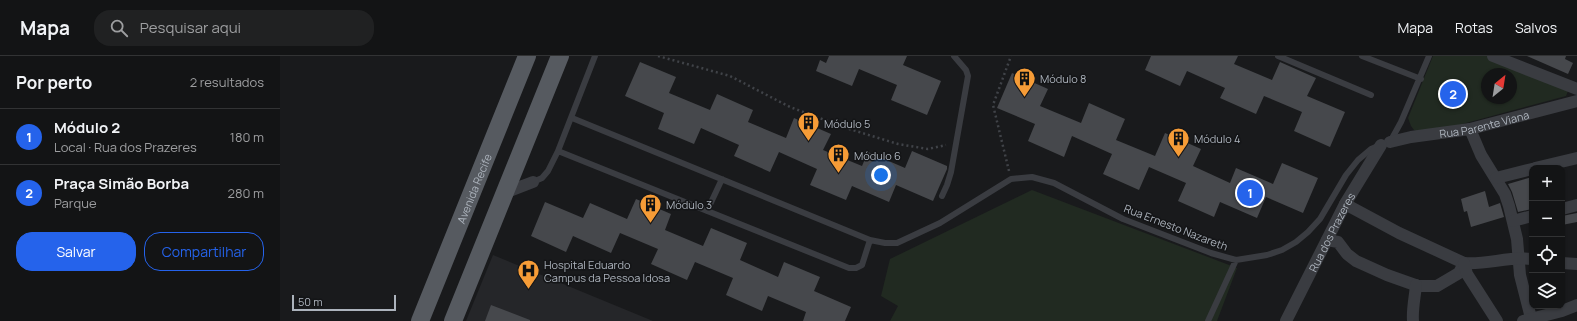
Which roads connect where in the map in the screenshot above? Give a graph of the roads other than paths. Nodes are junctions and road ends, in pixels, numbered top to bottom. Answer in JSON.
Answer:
{"nodes":[{"id":1,"x":527,"y":56,"type":"edge"},
{"id":2,"x":560,"y":56,"type":"edge"},
{"id":3,"x":596,"y":56,"type":"edge"},
{"id":4,"x":954,"y":56,"type":"edge"},
{"id":5,"x":1278,"y":56,"type":"edge"},
{"id":6,"x":1362,"y":56,"type":"edge"},
{"id":7,"x":1429,"y":56,"type":"edge"},
{"id":8,"x":1493,"y":56,"type":"edge"},
{"id":9,"x":1420,"y":79,"type":"junction"},
{"id":10,"x":1577,"y":89,"type":"edge"},
{"id":11,"x":1371,"y":95,"type":"dead end"},
{"id":12,"x":1577,"y":101,"type":"edge"},
{"id":13,"x":572,"y":118,"type":"junction"},
{"id":14,"x":1470,"y":129,"type":"junction"},
{"id":15,"x":1385,"y":144,"type":"junction"},
{"id":16,"x":558,"y":151,"type":"junction"},
{"id":17,"x":1577,"y":158,"type":"edge"},
{"id":18,"x":1548,"y":165,"type":"edge"},
{"id":19,"x":1529,"y":170,"type":"edge"},
{"id":20,"x":1496,"y":178,"type":"junction"},
{"id":21,"x":722,"y":179,"type":"junction"},
{"id":22,"x":533,"y":182,"type":"joint"},
{"id":23,"x":504,"y":193,"type":"junction"},
{"id":24,"x":942,"y":196,"type":"dead end"},
{"id":25,"x":1345,"y":204,"type":"junction"},
{"id":26,"x":1577,"y":205,"type":"edge"},
{"id":27,"x":1565,"y":208,"type":"edge"},
{"id":28,"x":707,"y":211,"type":"junction"},
{"id":29,"x":1529,"y":217,"type":"edge"},
{"id":30,"x":1513,"y":221,"type":"junction"},
{"id":31,"x":870,"y":240,"type":"junction"},
{"id":32,"x":1327,"y":240,"type":"junction"},
{"id":33,"x":1518,"y":257,"type":"junction"},
{"id":34,"x":1529,"y":259,"type":"edge"},
{"id":35,"x":1236,"y":260,"type":"junction"},
{"id":36,"x":1464,"y":263,"type":"junction"},
{"id":37,"x":1565,"y":263,"type":"edge"},
{"id":38,"x":1577,"y":265,"type":"edge"},
{"id":39,"x":1416,"y":285,"type":"junction"},
{"id":40,"x":1577,"y":305,"type":"edge"},
{"id":41,"x":1527,"y":320,"type":"edge"},
{"id":42,"x":420,"y":321,"type":"edge"},
{"id":43,"x":453,"y":321,"type":"edge"},
{"id":44,"x":1208,"y":321,"type":"edge"},
{"id":45,"x":1286,"y":321,"type":"edge"},
{"id":46,"x":1413,"y":321,"type":"edge"},
{"id":47,"x":1497,"y":321,"type":"edge"}],
"edges":[{"from":1,"to":42,"type":"main road","name":"Avenida Recife"},
{"from":2,"to":23,"type":"main road"},
{"from":3,"to":13,"type":"lane"},
{"from":4,"to":24,"type":"lane"},
{"from":5,"to":11,"type":"lane"},
{"from":6,"to":9,"type":"lane"},
{"from":7,"to":9,"type":"lane"},
{"from":8,"to":10,"type":"street"},
{"from":9,"to":15,"type":"lane"},
{"from":12,"to":14,"type":"street","name":"Rua Parente Viana"},
{"from":13,"to":16,"type":"lane"},
{"from":13,"to":21,"type":"lane"},
{"from":14,"to":15,"type":"street","name":"Rua Parente Viana"},
{"from":14,"to":20,"type":"street"},
{"from":15,"to":25,"type":"street","name":"Rua dos Prazeres"},
{"from":15,"to":35,"type":"lane","name":"Rua Ernesto Nazareth"},
{"from":16,"to":22,"type":"lane"},
{"from":16,"to":28,"type":"lane"},
{"from":17,"to":18,"type":"street"},
{"from":19,"to":20,"type":"street"},
{"from":20,"to":30,"type":"street"},
{"from":21,"to":28,"type":"lane"},
{"from":21,"to":31,"type":"lane"},
{"from":22,"to":23,"type":"street"},
{"from":23,"to":43,"type":"main road"},
{"from":25,"to":32,"type":"street","name":"Rua dos Prazeres"},
{"from":25,"to":36,"type":"street"},
{"from":26,"to":27,"type":"street"},
{"from":28,"to":31,"type":"lane"},
{"from":29,"to":30,"type":"street"},
{"from":30,"to":33,"type":"street"},
{"from":31,"to":35,"type":"lane","name":"Rua Ernesto Nazareth"},
{"from":32,"to":39,"type":"street"},
{"from":32,"to":45,"type":"street","name":"Rua dos Prazeres"},
{"from":33,"to":34,"type":"street"},
{"from":33,"to":36,"type":"street"},
{"from":33,"to":41,"type":"street"},
{"from":35,"to":44,"type":"lane"},
{"from":36,"to":39,"type":"street"},
{"from":36,"to":47,"type":"street"},
{"from":37,"to":38,"type":"street"},
{"from":39,"to":46,"type":"street"},
{"from":40,"to":41,"type":"street"}]}
